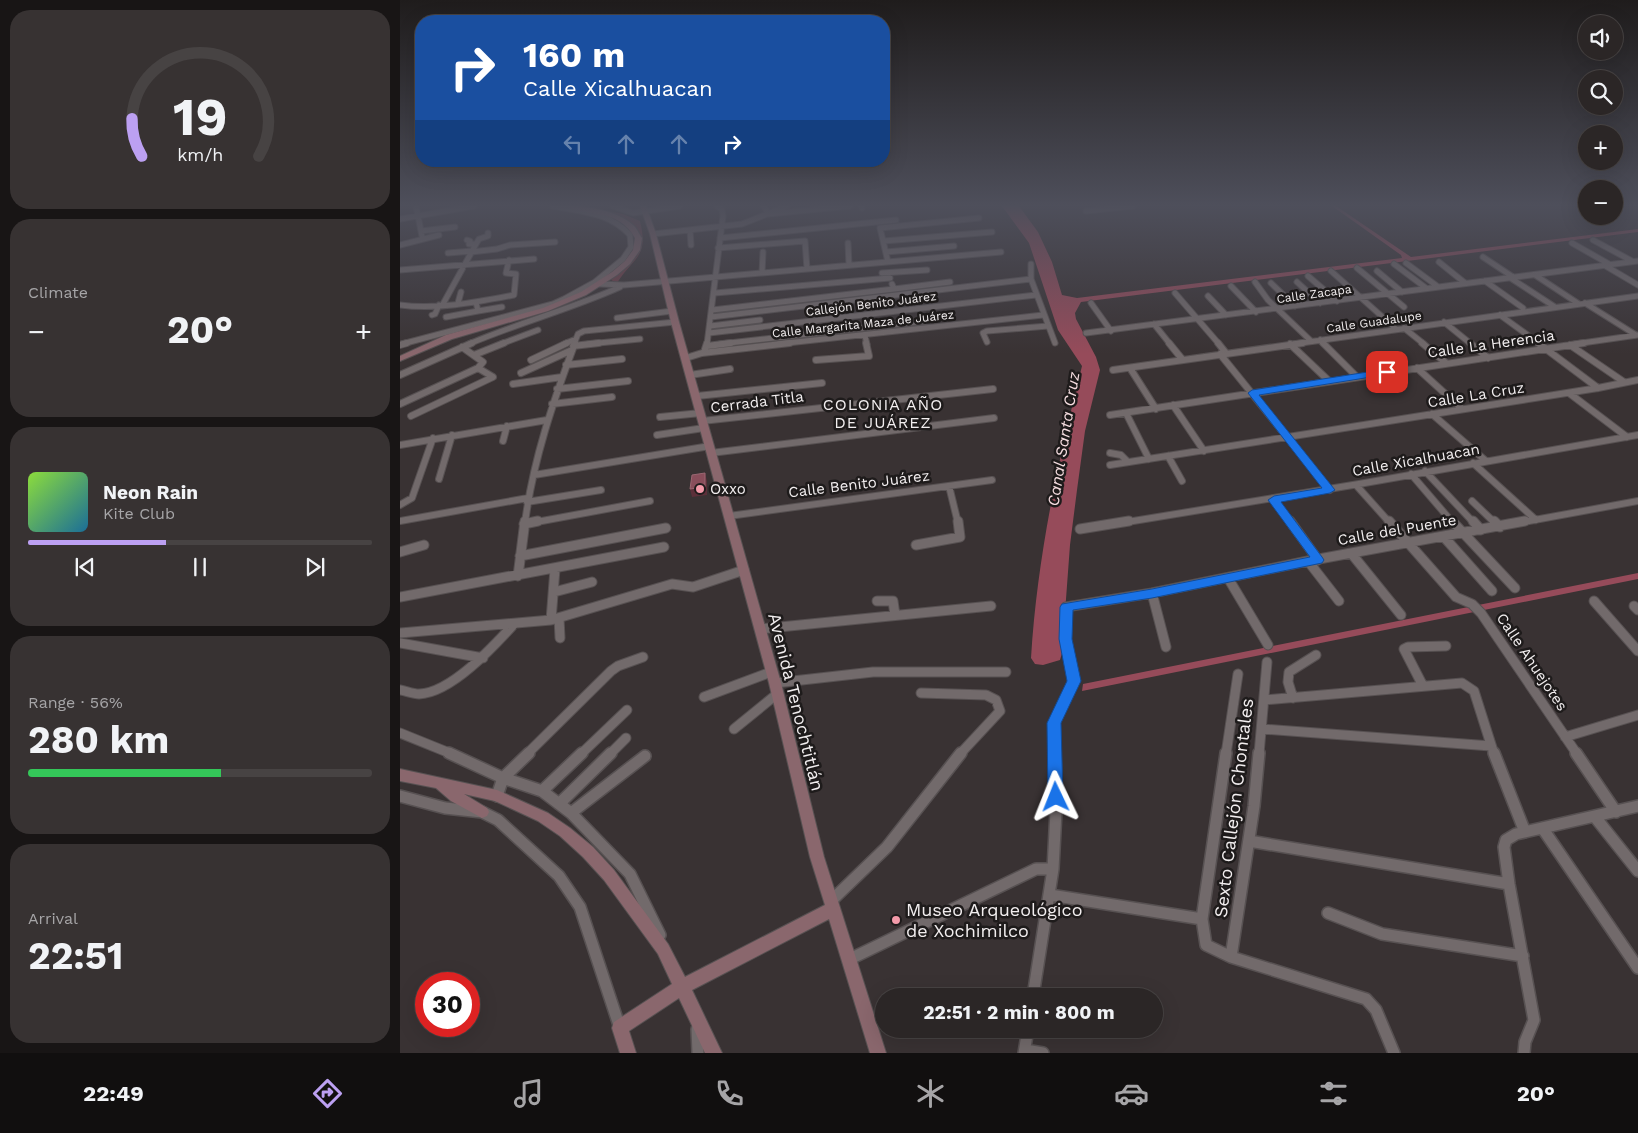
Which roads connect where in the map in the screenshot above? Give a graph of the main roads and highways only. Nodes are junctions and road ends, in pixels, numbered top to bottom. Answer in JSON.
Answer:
{"nodes":[{"id":1,"x":634,"y":255,"type":"edge"},
{"id":2,"x":658,"y":255,"type":"edge"},
{"id":3,"x":603,"y":282,"type":"junction"},
{"id":4,"x":580,"y":290,"type":"road end"},
{"id":5,"x":400,"y":359,"type":"edge"},
{"id":6,"x":400,"y":775,"type":"edge"},
{"id":7,"x":437,"y":782,"type":"junction"},
{"id":8,"x":482,"y":812,"type":"road end"},
{"id":9,"x":832,"y":905,"type":"junction"},
{"id":10,"x":682,"y":987,"type":"junction"},
{"id":11,"x":628,"y":1053,"type":"edge"},
{"id":12,"x":714,"y":1053,"type":"edge"},
{"id":13,"x":878,"y":1053,"type":"edge"}],
"edges":[{"from":1,"to":3,"type":"main road"},
{"from":2,"to":9,"type":"main road","name":"Avenida Tenochtitlán"},
{"from":3,"to":4,"type":"main road"},
{"from":3,"to":5,"type":"main road"},
{"from":6,"to":7,"type":"main road"},
{"from":7,"to":8,"type":"main road"},
{"from":7,"to":10,"type":"main road"},
{"from":9,"to":10,"type":"main road"},
{"from":9,"to":13,"type":"main road","name":"Avenida Tenochtitlán"},
{"from":10,"to":11,"type":"main road"},
{"from":10,"to":12,"type":"main road"}]}
